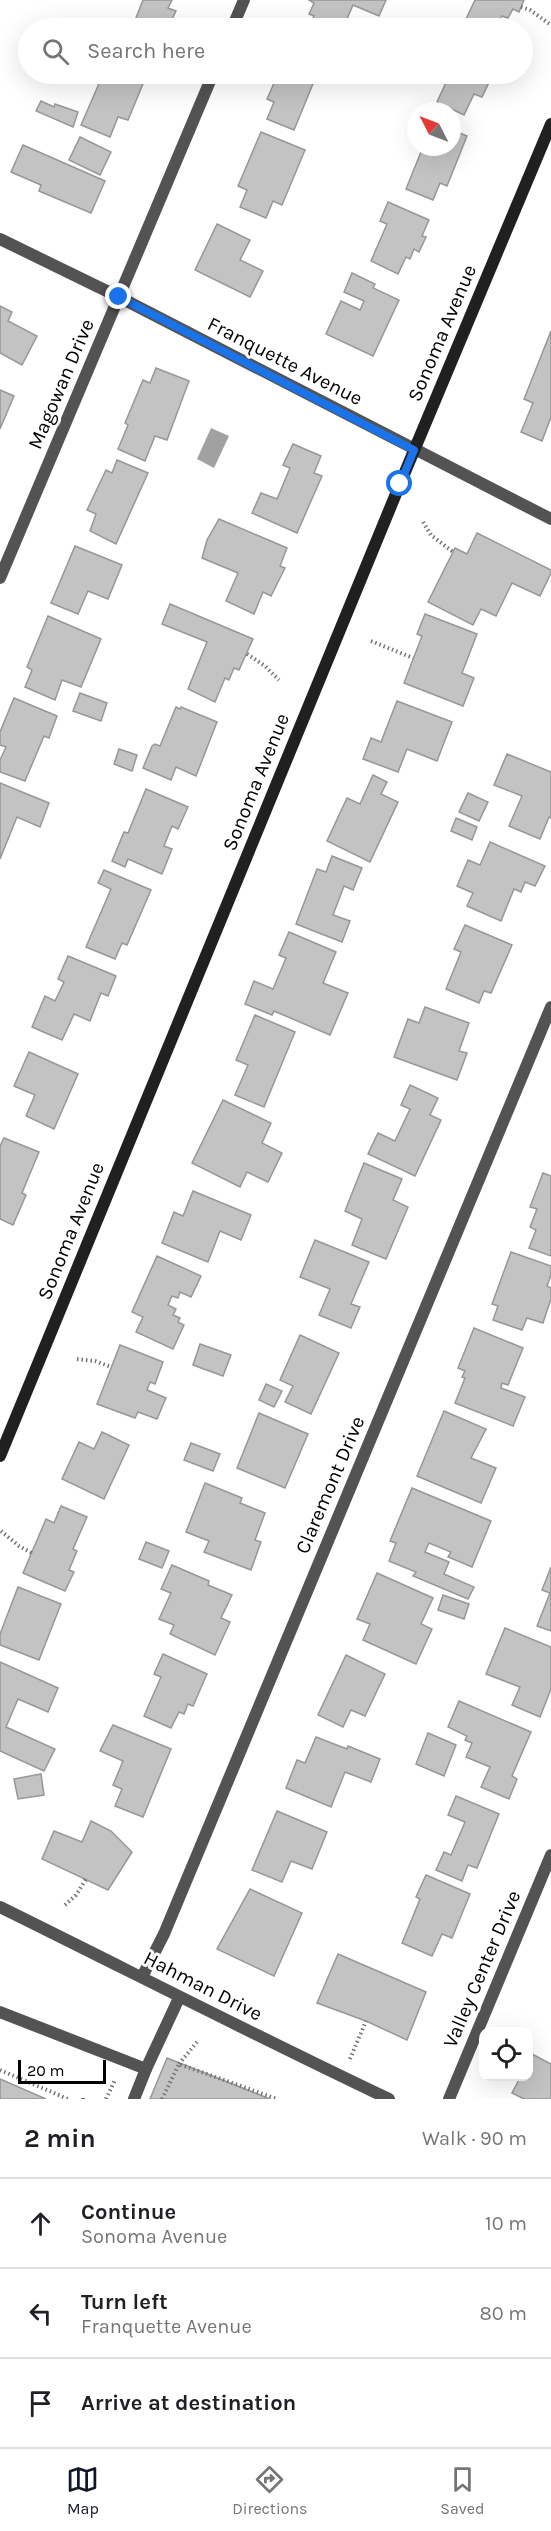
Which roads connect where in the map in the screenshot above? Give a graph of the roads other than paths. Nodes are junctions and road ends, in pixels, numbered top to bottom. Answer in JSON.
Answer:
{"nodes":[{"id":1,"x":244,"y":0,"type":"edge"},
{"id":2,"x":236,"y":18,"type":"edge"},
{"id":3,"x":209,"y":84,"type":"edge"},
{"id":4,"x":551,"y":124,"type":"edge"},
{"id":5,"x":0,"y":239,"type":"edge"},
{"id":6,"x":119,"y":297,"type":"junction"},
{"id":7,"x":414,"y":450,"type":"junction"},
{"id":8,"x":551,"y":519,"type":"edge"},
{"id":9,"x":0,"y":578,"type":"edge"},
{"id":10,"x":551,"y":1007,"type":"edge"},
{"id":11,"x":0,"y":1456,"type":"edge"},
{"id":12,"x":551,"y":1855,"type":"edge"},
{"id":13,"x":0,"y":1908,"type":"edge"},
{"id":14,"x":142,"y":1977,"type":"junction"},
{"id":15,"x":179,"y":1998,"type":"junction"},
{"id":16,"x":0,"y":2012,"type":"edge"},
{"id":17,"x":146,"y":2069,"type":"junction"},
{"id":18,"x":134,"y":2099,"type":"edge"},
{"id":19,"x":389,"y":2099,"type":"edge"},
{"id":20,"x":448,"y":2099,"type":"edge"}],
"edges":[{"from":1,"to":2,"type":"street"},
{"from":3,"to":6,"type":"street","name":"Magowan Drive"},
{"from":4,"to":7,"type":"street","name":"Sonoma Avenue"},
{"from":5,"to":6,"type":"street","name":"Franquette Avenue"},
{"from":6,"to":7,"type":"street","name":"Franquette Avenue"},
{"from":6,"to":9,"type":"street","name":"Magowan Drive"},
{"from":7,"to":8,"type":"street","name":"Franquette Avenue"},
{"from":7,"to":11,"type":"street","name":"Sonoma Avenue"},
{"from":10,"to":14,"type":"street","name":"Claremont Drive"},
{"from":12,"to":20,"type":"street","name":"Valley Center Drive"},
{"from":13,"to":14,"type":"street","name":"Hahman Drive"},
{"from":14,"to":15,"type":"street","name":"Hahman Drive"},
{"from":15,"to":17,"type":"street"},
{"from":15,"to":19,"type":"street","name":"Hahman Drive"},
{"from":16,"to":17,"type":"street"},
{"from":17,"to":18,"type":"street"}]}
